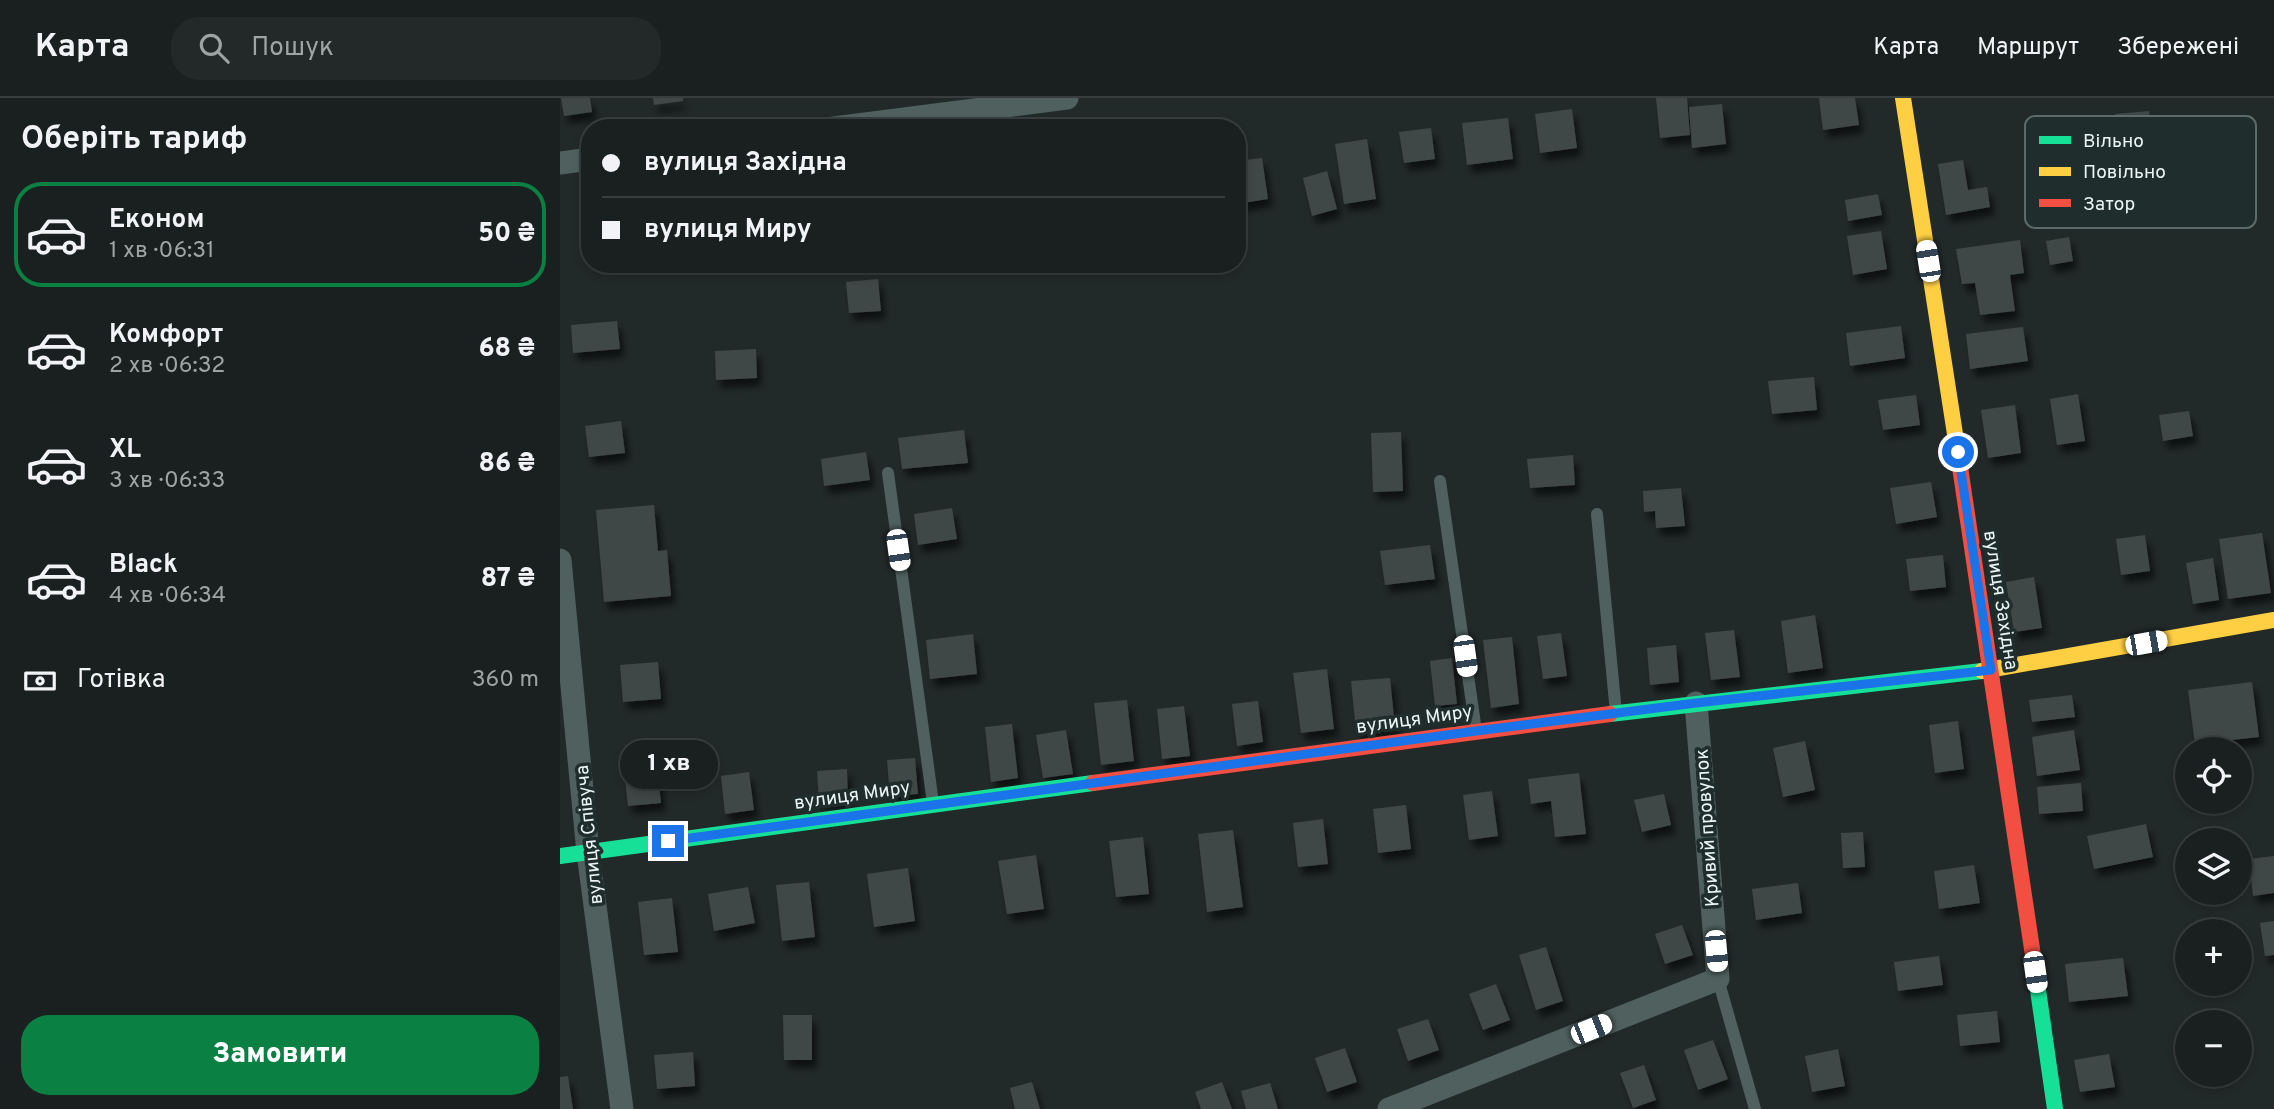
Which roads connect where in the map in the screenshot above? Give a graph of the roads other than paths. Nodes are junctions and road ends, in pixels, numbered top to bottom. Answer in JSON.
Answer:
{"nodes":[{"id":1,"x":1067,"y":98,"type":"edge"},
{"id":2,"x":1903,"y":98,"type":"edge"},
{"id":3,"x":904,"y":119,"type":"edge"},
{"id":4,"x":581,"y":160,"type":"edge"},
{"id":5,"x":560,"y":163,"type":"edge"},
{"id":6,"x":888,"y":473,"type":"dead end"},
{"id":7,"x":1440,"y":481,"type":"dead end"},
{"id":8,"x":1597,"y":514,"type":"dead end"},
{"id":9,"x":560,"y":560,"type":"edge"},
{"id":10,"x":2274,"y":620,"type":"edge"},
{"id":11,"x":1991,"y":670,"type":"junction"},
{"id":12,"x":1696,"y":703,"type":"junction"},
{"id":13,"x":1616,"y":713,"type":"junction"},
{"id":14,"x":1476,"y":731,"type":"junction"},
{"id":15,"x":933,"y":804,"type":"junction"},
{"id":16,"x":588,"y":853,"type":"junction"},
{"id":17,"x":560,"y":856,"type":"edge"},
{"id":18,"x":1718,"y":979,"type":"junction"},
{"id":19,"x":622,"y":1109,"type":"edge"},
{"id":20,"x":1389,"y":1109,"type":"edge"},
{"id":21,"x":1755,"y":1109,"type":"edge"},
{"id":22,"x":2055,"y":1109,"type":"edge"}],
"edges":[{"from":1,"to":3,"type":"street"},
{"from":2,"to":11,"type":"street","name":"вулиця Західна"},
{"from":4,"to":5,"type":"street"},
{"from":6,"to":15,"type":"lane"},
{"from":7,"to":14,"type":"lane"},
{"from":8,"to":13,"type":"lane"},
{"from":9,"to":16,"type":"street","name":"вулиця Співуча"},
{"from":10,"to":11,"type":"street","name":"вулиця Миру"},
{"from":11,"to":12,"type":"street","name":"вулиця Миру"},
{"from":11,"to":22,"type":"street","name":"вулиця Західна"},
{"from":12,"to":13,"type":"street","name":"вулиця Миру"},
{"from":12,"to":18,"type":"street","name":"Кривий провулок"},
{"from":13,"to":14,"type":"street","name":"вулиця Миру"},
{"from":14,"to":15,"type":"street","name":"вулиця Миру"},
{"from":15,"to":16,"type":"street","name":"вулиця Миру"},
{"from":16,"to":17,"type":"street","name":"вулиця Миру"},
{"from":16,"to":19,"type":"street","name":"вулиця Співуча"},
{"from":18,"to":20,"type":"street"},
{"from":18,"to":21,"type":"lane"}]}
